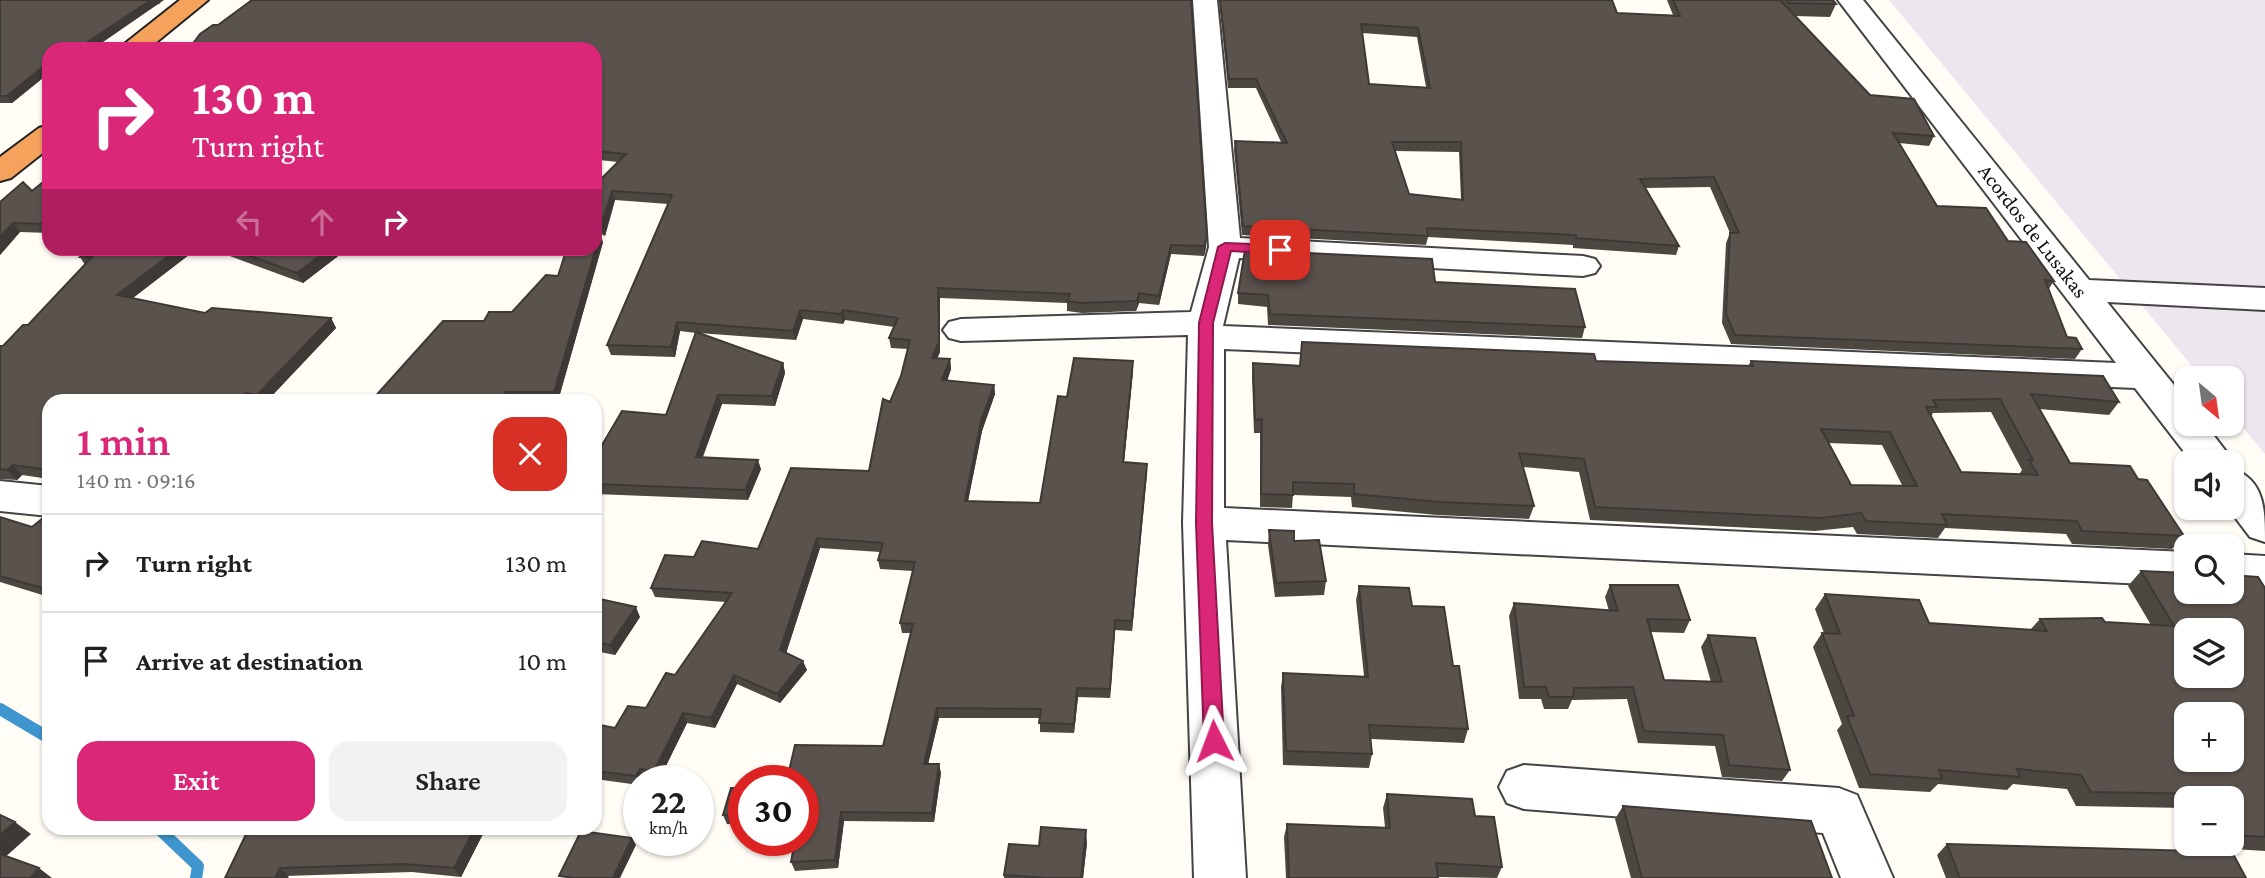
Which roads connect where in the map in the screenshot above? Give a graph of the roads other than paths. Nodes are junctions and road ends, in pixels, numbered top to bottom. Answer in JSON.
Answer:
{"nodes":[{"id":1,"x":196,"y":0,"type":"edge"},
{"id":2,"x":224,"y":0,"type":"edge"},
{"id":3,"x":1205,"y":0,"type":"edge"},
{"id":4,"x":1850,"y":0,"type":"edge"},
{"id":5,"x":140,"y":42,"type":"edge"},
{"id":6,"x":168,"y":42,"type":"edge"},
{"id":7,"x":42,"y":115,"type":"edge"},
{"id":8,"x":42,"y":139,"type":"edge"},
{"id":9,"x":0,"y":147,"type":"edge"},
{"id":10,"x":0,"y":172,"type":"edge"},
{"id":11,"x":1225,"y":247,"type":"junction"},
{"id":12,"x":1583,"y":266,"type":"dead end"},
{"id":13,"x":2080,"y":290,"type":"junction"},
{"id":14,"x":2265,"y":299,"type":"edge"},
{"id":15,"x":961,"y":330,"type":"dead end"},
{"id":16,"x":1206,"y":330,"type":"junction"},
{"id":17,"x":2146,"y":376,"type":"junction"},
{"id":18,"x":2205,"y":450,"type":"edge"},
{"id":19,"x":0,"y":496,"type":"edge"},
{"id":20,"x":2244,"y":499,"type":"edge"},
{"id":21,"x":42,"y":500,"type":"edge"},
{"id":22,"x":1204,"y":523,"type":"junction"},
{"id":23,"x":2265,"y":526,"type":"edge"},
{"id":24,"x":2174,"y":568,"type":"edge"},
{"id":25,"x":2244,"y":572,"type":"edge"},
{"id":26,"x":2265,"y":573,"type":"edge"},
{"id":27,"x":1524,"y":787,"type":"dead end"},
{"id":28,"x":1220,"y":878,"type":"edge"},
{"id":29,"x":1867,"y":878,"type":"edge"}],
"edges":[{"from":1,"to":5,"type":"highway"},
{"from":2,"to":6,"type":"highway"},
{"from":3,"to":11,"type":"street"},
{"from":4,"to":13,"type":"street","name":"Acordos de Lusakas"},
{"from":7,"to":9,"type":"highway"},
{"from":8,"to":10,"type":"highway"},
{"from":11,"to":12,"type":"street"},
{"from":11,"to":16,"type":"street"},
{"from":13,"to":14,"type":"street"},
{"from":13,"to":17,"type":"street","name":"Acordos de Lusakas"},
{"from":15,"to":16,"type":"street"},
{"from":16,"to":17,"type":"street"},
{"from":16,"to":22,"type":"street"},
{"from":17,"to":18,"type":"street","name":"Acordos de Lusakas"},
{"from":19,"to":21,"type":"street"},
{"from":20,"to":23,"type":"street"},
{"from":22,"to":24,"type":"street"},
{"from":22,"to":28,"type":"street"},
{"from":25,"to":26,"type":"street"},
{"from":27,"to":29,"type":"street"}]}
